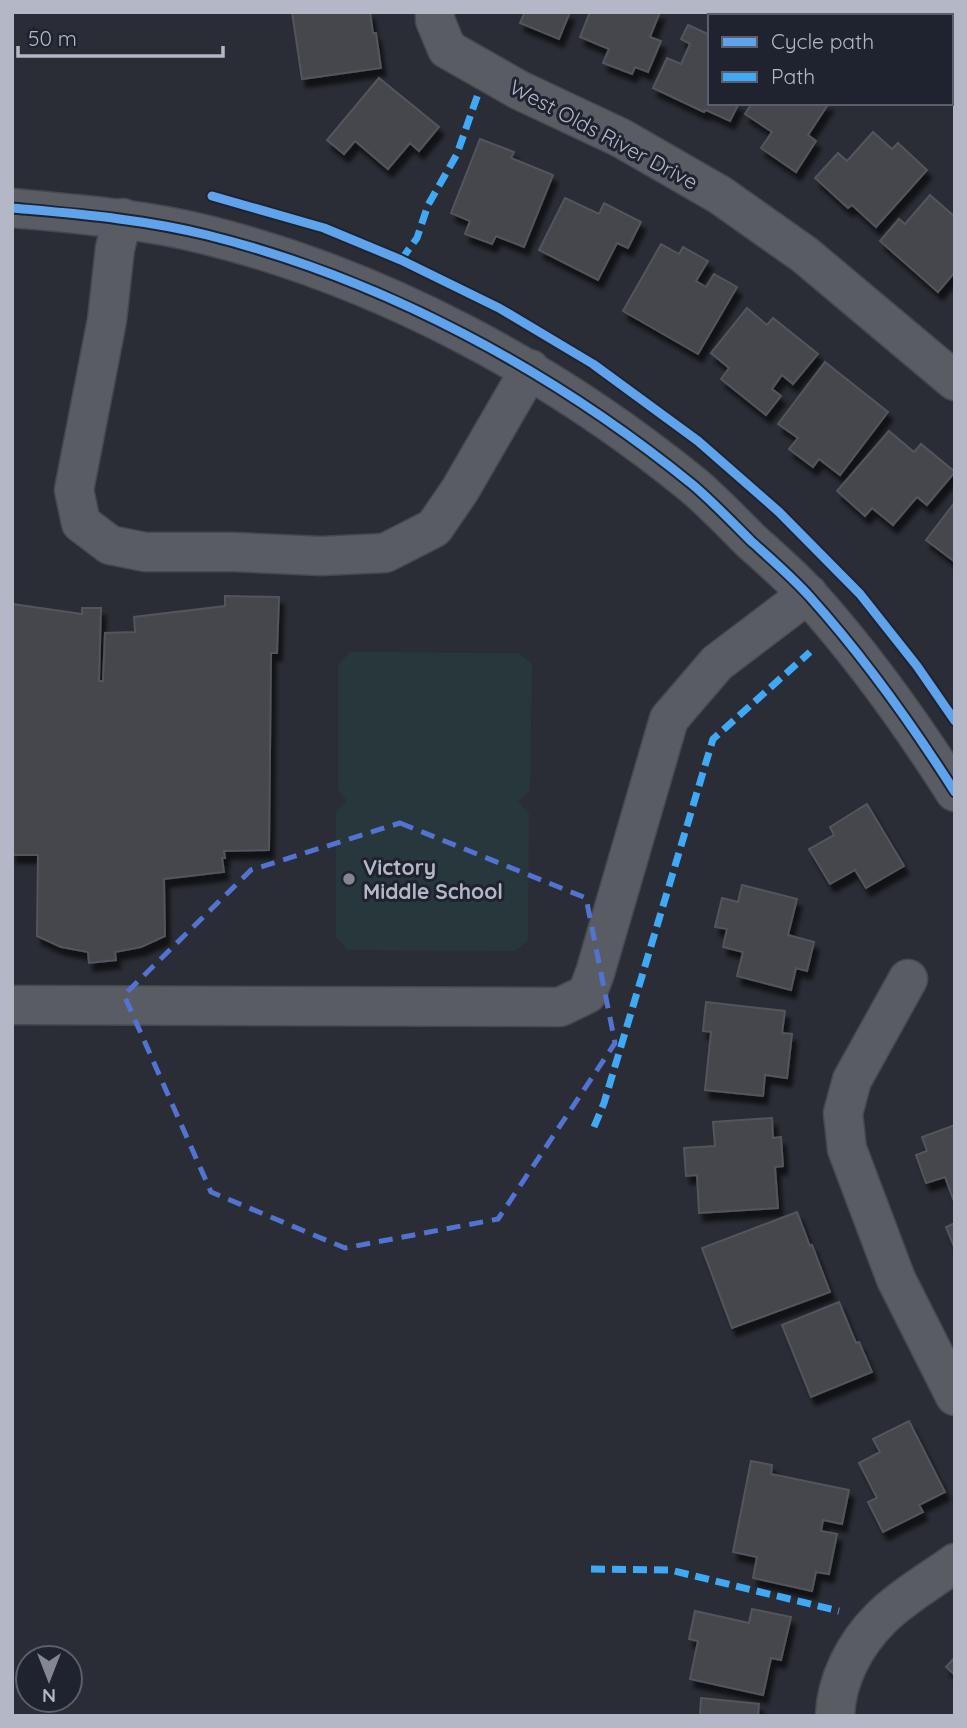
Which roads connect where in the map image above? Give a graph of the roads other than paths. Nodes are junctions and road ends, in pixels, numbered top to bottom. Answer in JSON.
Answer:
{"nodes":[{"id":1,"x":435,"y":12,"type":"edge"},
{"id":2,"x":12,"y":208,"type":"edge"},
{"id":3,"x":123,"y":218,"type":"junction"},
{"id":4,"x":530,"y":369,"type":"junction"},
{"id":5,"x":955,"y":381,"type":"edge"},
{"id":6,"x":808,"y":594,"type":"junction"},
{"id":7,"x":955,"y":792,"type":"edge"},
{"id":8,"x":908,"y":979,"type":"dead end"},
{"id":9,"x":12,"y":1005,"type":"edge"},
{"id":10,"x":955,"y":1396,"type":"edge"},
{"id":11,"x":955,"y":1563,"type":"edge"},
{"id":12,"x":835,"y":1716,"type":"edge"}],
"edges":[{"from":1,"to":5,"type":"street","name":"West Olds River Drive"},
{"from":2,"to":3,"type":"street"},
{"from":3,"to":4,"type":"street"},
{"from":3,"to":4,"type":"street"},
{"from":4,"to":6,"type":"street"},
{"from":6,"to":7,"type":"street"},
{"from":6,"to":9,"type":"street"},
{"from":8,"to":10,"type":"street"},
{"from":11,"to":12,"type":"street"}]}
